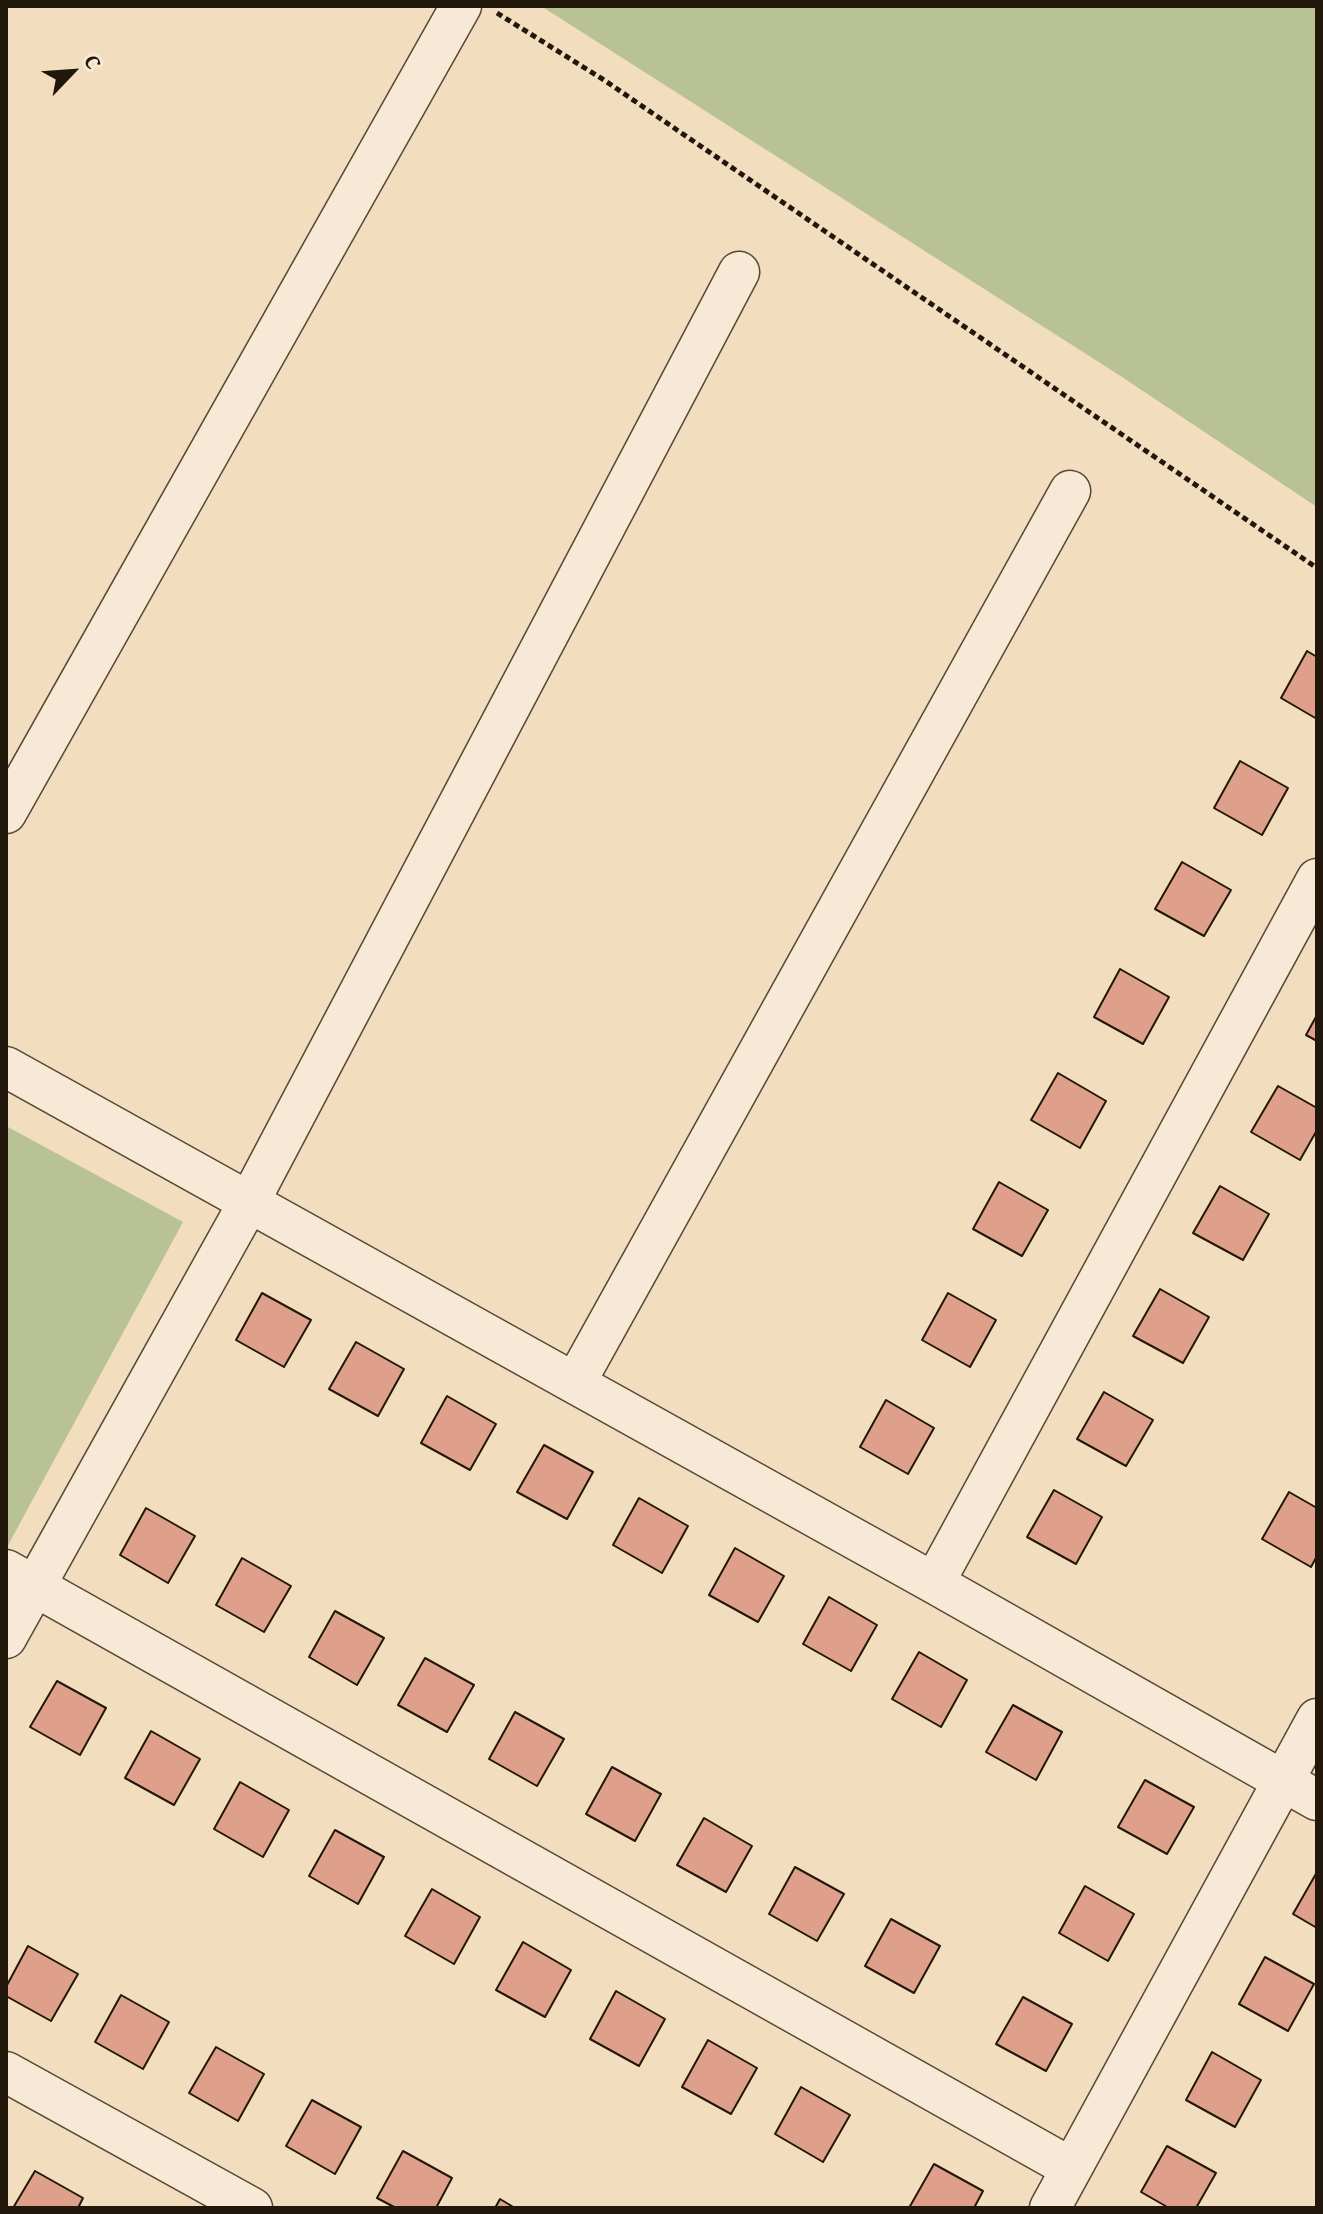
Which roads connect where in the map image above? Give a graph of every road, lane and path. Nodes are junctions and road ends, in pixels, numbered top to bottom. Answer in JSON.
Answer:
{"nodes":[{"id":1,"x":461,"y":6,"type":"edge"},
{"id":2,"x":486,"y":6,"type":"edge"},
{"id":3,"x":739,"y":272,"type":"dead end"},
{"id":4,"x":1070,"y":491,"type":"dead end"},
{"id":5,"x":1317,"y":568,"type":"edge"},
{"id":6,"x":6,"y":813,"type":"edge"},
{"id":7,"x":1317,"y":879,"type":"edge"},
{"id":8,"x":6,"y":1067,"type":"edge"},
{"id":9,"x":249,"y":1202,"type":"junction"},
{"id":10,"x":575,"y":1383,"type":"junction"},
{"id":11,"x":21,"y":1578,"type":"edge"},
{"id":12,"x":934,"y":1583,"type":"junction"},
{"id":13,"x":6,"y":1638,"type":"edge"},
{"id":14,"x":1317,"y":1719,"type":"edge"},
{"id":15,"x":1282,"y":1781,"type":"junction"},
{"id":16,"x":1317,"y":1800,"type":"edge"},
{"id":17,"x":6,"y":2072,"type":"edge"},
{"id":18,"x":1071,"y":2168,"type":"junction"},
{"id":19,"x":252,"y":2208,"type":"edge"},
{"id":20,"x":1050,"y":2208,"type":"edge"}],
"edges":[{"from":1,"to":6,"type":"street"},
{"from":2,"to":5,"type":"path"},
{"from":3,"to":9,"type":"street"},
{"from":4,"to":10,"type":"street"},
{"from":7,"to":12,"type":"street"},
{"from":8,"to":9,"type":"street"},
{"from":9,"to":10,"type":"street"},
{"from":9,"to":11,"type":"street"},
{"from":10,"to":12,"type":"street"},
{"from":11,"to":13,"type":"street"},
{"from":11,"to":18,"type":"street"},
{"from":12,"to":15,"type":"street"},
{"from":14,"to":15,"type":"street"},
{"from":15,"to":16,"type":"street"},
{"from":15,"to":18,"type":"street"},
{"from":17,"to":19,"type":"street"},
{"from":18,"to":20,"type":"street"}]}
